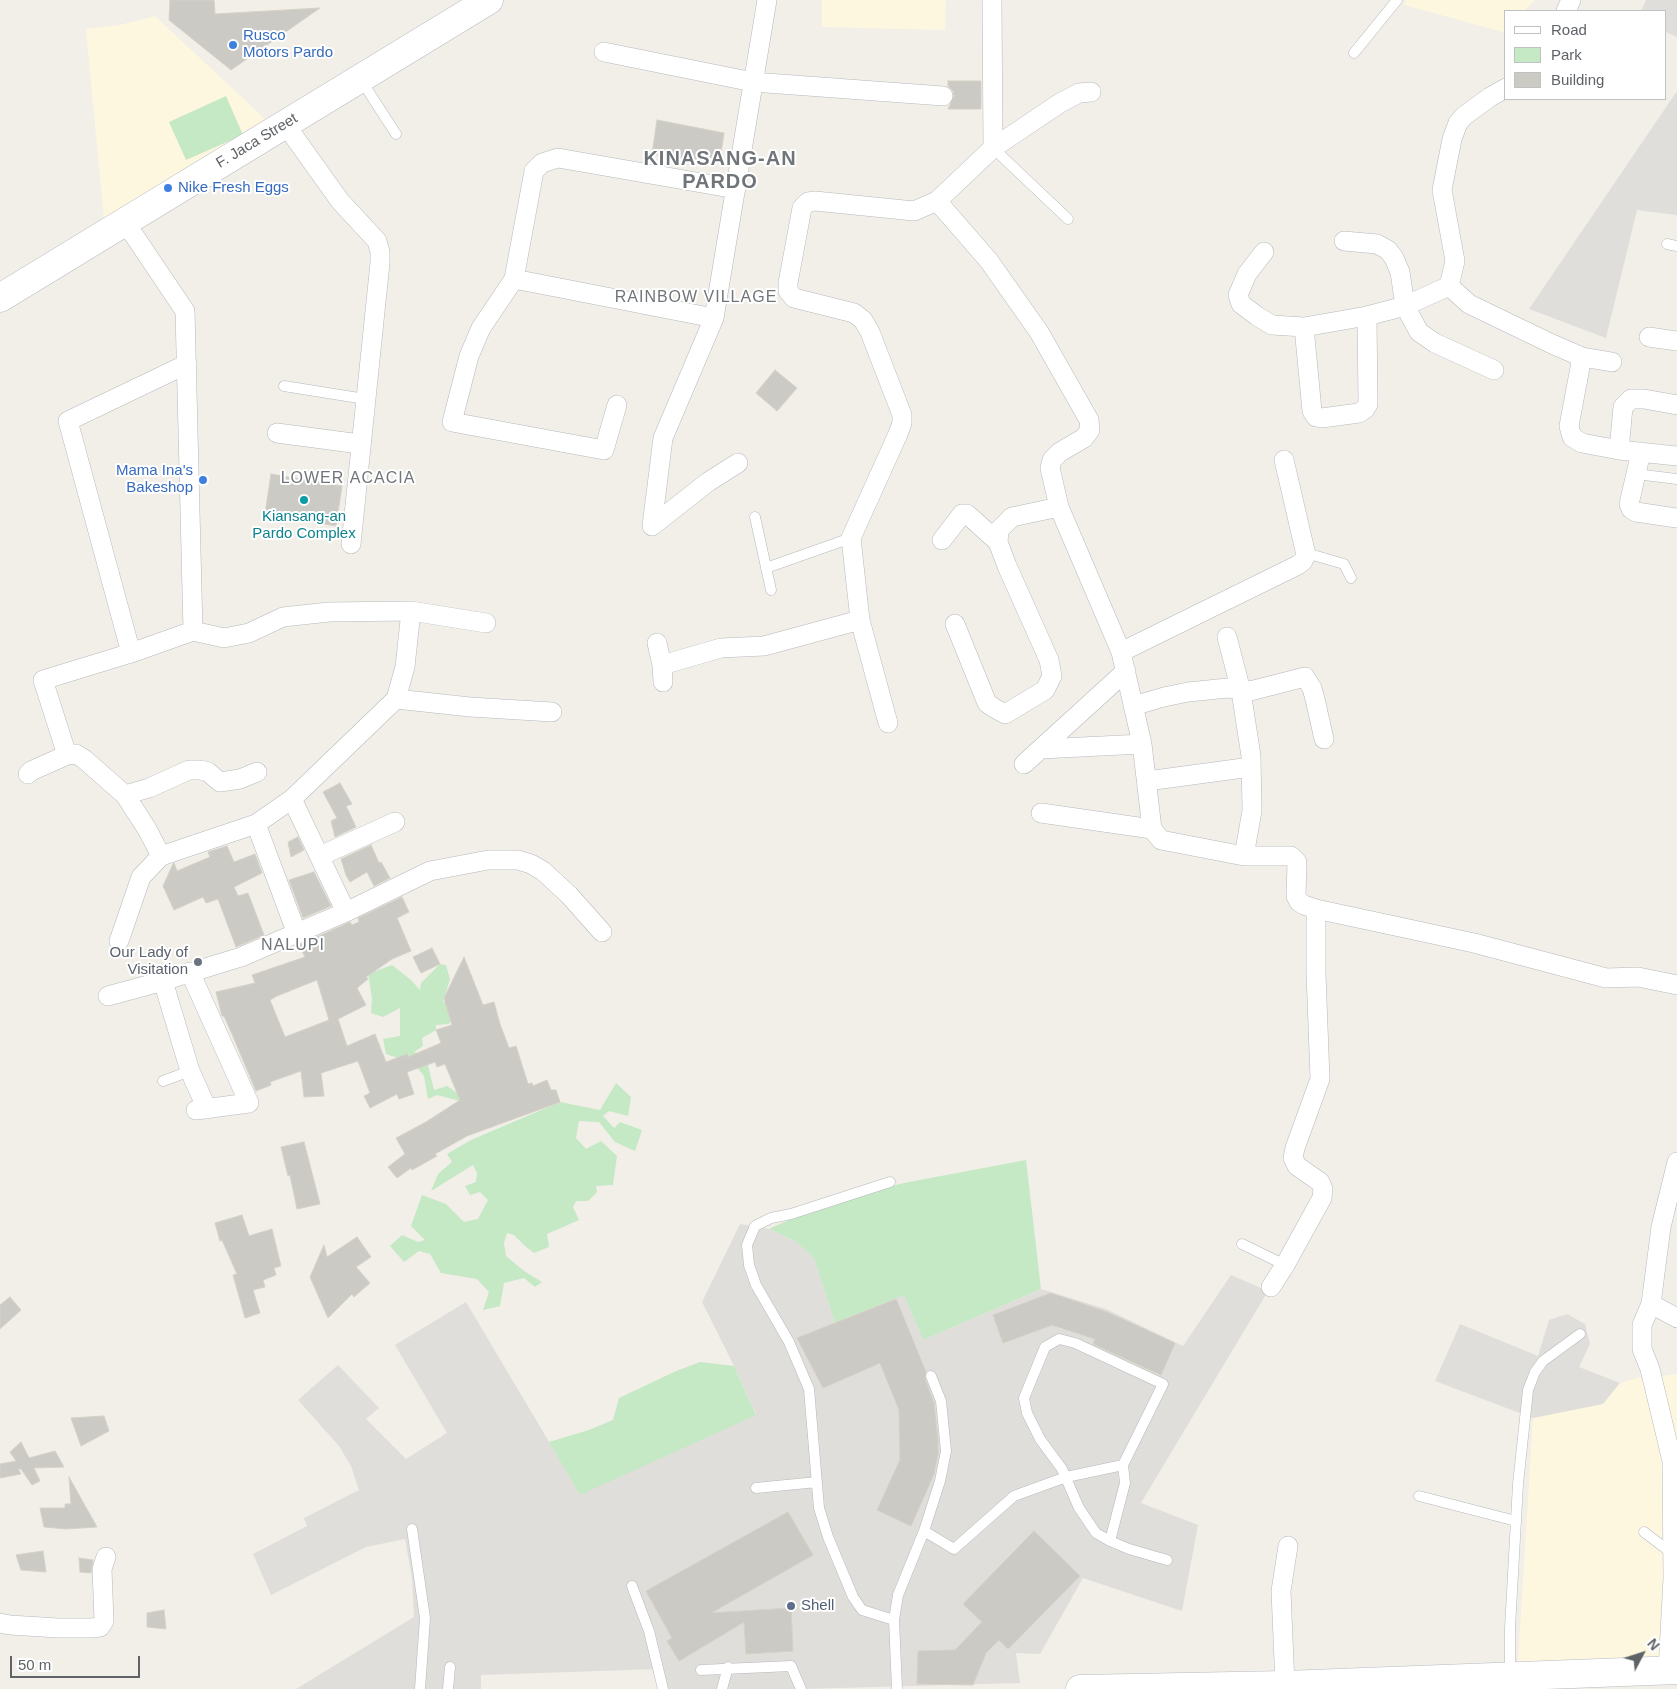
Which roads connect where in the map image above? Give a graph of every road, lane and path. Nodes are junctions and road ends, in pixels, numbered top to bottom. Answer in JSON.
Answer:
{"nodes":[{"id":1,"x":488,"y":0,"type":"edge"},
{"id":2,"x":767,"y":0,"type":"edge"},
{"id":3,"x":992,"y":0,"type":"edge"},
{"id":4,"x":1397,"y":0,"type":"edge"},
{"id":5,"x":604,"y":52,"type":"dead end"},
{"id":6,"x":1354,"y":53,"type":"dead end"},
{"id":7,"x":360,"y":79,"type":"junction"},
{"id":8,"x":753,"y":82,"type":"junction"},
{"id":9,"x":1504,"y":89,"type":"edge"},
{"id":10,"x":1090,"y":92,"type":"dead end"},
{"id":11,"x":943,"y":96,"type":"dead end"},
{"id":12,"x":285,"y":124,"type":"junction"},
{"id":13,"x":396,"y":134,"type":"dead end"},
{"id":14,"x":993,"y":148,"type":"junction"},
{"id":15,"x":736,"y":189,"type":"junction"},
{"id":16,"x":937,"y":201,"type":"junction"},
{"id":17,"x":1068,"y":219,"type":"dead end"},
{"id":18,"x":124,"y":222,"type":"junction"},
{"id":19,"x":1344,"y":241,"type":"dead end"},
{"id":20,"x":1264,"y":252,"type":"dead end"},
{"id":21,"x":514,"y":279,"type":"junction"},
{"id":22,"x":1449,"y":286,"type":"junction"},
{"id":23,"x":0,"y":298,"type":"edge"},
{"id":24,"x":1405,"y":306,"type":"junction"},
{"id":25,"x":1367,"y":316,"type":"junction"},
{"id":26,"x":714,"y":318,"type":"junction"},
{"id":27,"x":1304,"y":326,"type":"junction"},
{"id":28,"x":1649,"y":337,"type":"dead end"},
{"id":29,"x":1677,"y":341,"type":"edge"},
{"id":30,"x":1582,"y":357,"type":"junction"},
{"id":31,"x":1612,"y":362,"type":"dead end"},
{"id":32,"x":186,"y":364,"type":"junction"},
{"id":33,"x":1494,"y":370,"type":"dead end"},
{"id":34,"x":284,"y":386,"type":"dead end"},
{"id":35,"x":365,"y":400,"type":"junction"},
{"id":36,"x":1677,"y":405,"type":"edge"},
{"id":37,"x":617,"y":406,"type":"dead end"},
{"id":38,"x":277,"y":433,"type":"dead end"},
{"id":39,"x":360,"y":444,"type":"junction"},
{"id":40,"x":1619,"y":450,"type":"junction"},
{"id":41,"x":1641,"y":452,"type":"junction"},
{"id":42,"x":1677,"y":456,"type":"edge"},
{"id":43,"x":1284,"y":460,"type":"dead end"},
{"id":44,"x":738,"y":463,"type":"dead end"},
{"id":45,"x":1636,"y":474,"type":"junction"},
{"id":46,"x":1677,"y":479,"type":"edge"},
{"id":47,"x":1059,"y":507,"type":"junction"},
{"id":48,"x":755,"y":517,"type":"dead end"},
{"id":49,"x":1677,"y":518,"type":"edge"},
{"id":50,"x":851,"y":538,"type":"junction"},
{"id":51,"x":942,"y":540,"type":"dead end"},
{"id":52,"x":998,"y":542,"type":"junction"},
{"id":53,"x":351,"y":544,"type":"dead end"},
{"id":54,"x":1306,"y":555,"type":"junction"},
{"id":55,"x":766,"y":568,"type":"junction"},
{"id":56,"x":1351,"y":578,"type":"dead end"},
{"id":57,"x":771,"y":590,"type":"dead end"},
{"id":58,"x":411,"y":612,"type":"junction"},
{"id":59,"x":860,"y":620,"type":"junction"},
{"id":60,"x":486,"y":623,"type":"dead end"},
{"id":61,"x":955,"y":624,"type":"dead end"},
{"id":62,"x":193,"y":631,"type":"junction"},
{"id":63,"x":1227,"y":638,"type":"dead end"},
{"id":64,"x":657,"y":643,"type":"dead end"},
{"id":65,"x":1121,"y":652,"type":"junction"},
{"id":66,"x":131,"y":653,"type":"junction"},
{"id":67,"x":1126,"y":671,"type":"junction"},
{"id":68,"x":1241,"y":691,"type":"junction"},
{"id":69,"x":396,"y":699,"type":"junction"},
{"id":70,"x":1133,"y":706,"type":"junction"},
{"id":71,"x":552,"y":712,"type":"dead end"},
{"id":72,"x":888,"y":723,"type":"dead end"},
{"id":73,"x":1324,"y":739,"type":"dead end"},
{"id":74,"x":1142,"y":744,"type":"junction"},
{"id":75,"x":1041,"y":749,"type":"junction"},
{"id":76,"x":67,"y":755,"type":"junction"},
{"id":77,"x":1024,"y":764,"type":"dead end"},
{"id":78,"x":1251,"y":767,"type":"junction"},
{"id":79,"x":257,"y":772,"type":"dead end"},
{"id":80,"x":28,"y":774,"type":"dead end"},
{"id":81,"x":1146,"y":781,"type":"junction"},
{"id":82,"x":125,"y":795,"type":"junction"},
{"id":83,"x":292,"y":799,"type":"junction"},
{"id":84,"x":1041,"y":814,"type":"dead end"},
{"id":85,"x":395,"y":822,"type":"dead end"},
{"id":86,"x":256,"y":824,"type":"junction"},
{"id":87,"x":1152,"y":829,"type":"junction"},
{"id":88,"x":161,"y":856,"type":"junction"},
{"id":89,"x":320,"y":856,"type":"junction"},
{"id":90,"x":1244,"y":856,"type":"junction"},
{"id":91,"x":1316,"y":909,"type":"junction"},
{"id":92,"x":346,"y":912,"type":"junction"},
{"id":93,"x":602,"y":932,"type":"dead end"},
{"id":94,"x":297,"y":934,"type":"junction"},
{"id":95,"x":119,"y":941,"type":"dead end"},
{"id":96,"x":190,"y":972,"type":"junction"},
{"id":97,"x":163,"y":982,"type":"junction"},
{"id":98,"x":1677,"y":985,"type":"edge"},
{"id":99,"x":108,"y":996,"type":"dead end"},
{"id":100,"x":190,"y":1071,"type":"junction"},
{"id":101,"x":163,"y":1081,"type":"dead end"},
{"id":102,"x":1677,"y":1162,"type":"edge"},
{"id":103,"x":890,"y":1182,"type":"dead end"},
{"id":104,"x":1242,"y":1244,"type":"dead end"},
{"id":105,"x":1285,"y":1265,"type":"junction"},
{"id":106,"x":1271,"y":1287,"type":"dead end"},
{"id":107,"x":1651,"y":1304,"type":"junction"},
{"id":108,"x":1677,"y":1318,"type":"edge"},
{"id":109,"x":1580,"y":1334,"type":"dead end"},
{"id":110,"x":931,"y":1376,"type":"dead end"},
{"id":111,"x":1123,"y":1465,"type":"junction"},
{"id":112,"x":1066,"y":1478,"type":"junction"},
{"id":113,"x":817,"y":1482,"type":"junction"},
{"id":114,"x":756,"y":1488,"type":"dead end"},
{"id":115,"x":1419,"y":1496,"type":"dead end"},
{"id":116,"x":1516,"y":1521,"type":"junction"},
{"id":117,"x":412,"y":1529,"type":"dead end"},
{"id":118,"x":924,"y":1531,"type":"junction"},
{"id":119,"x":1644,"y":1532,"type":"dead end"},
{"id":120,"x":1110,"y":1541,"type":"junction"},
{"id":121,"x":1288,"y":1546,"type":"dead end"},
{"id":122,"x":1673,"y":1554,"type":"junction"},
{"id":123,"x":106,"y":1557,"type":"dead end"},
{"id":124,"x":1167,"y":1560,"type":"dead end"},
{"id":125,"x":632,"y":1586,"type":"dead end"},
{"id":126,"x":894,"y":1620,"type":"junction"},
{"id":127,"x":0,"y":1623,"type":"edge"},
{"id":128,"x":450,"y":1667,"type":"dead end"},
{"id":129,"x":728,"y":1667,"type":"junction"},
{"id":130,"x":701,"y":1670,"type":"dead end"},
{"id":131,"x":1673,"y":1670,"type":"edge"},
{"id":132,"x":1510,"y":1677,"type":"junction"},
{"id":133,"x":1285,"y":1685,"type":"junction"},
{"id":134,"x":1256,"y":1687,"type":"edge"},
{"id":135,"x":420,"y":1689,"type":"edge"},
{"id":136,"x":448,"y":1689,"type":"edge"},
{"id":137,"x":663,"y":1689,"type":"edge"},
{"id":138,"x":722,"y":1689,"type":"edge"},
{"id":139,"x":801,"y":1689,"type":"edge"},
{"id":140,"x":897,"y":1689,"type":"edge"},
{"id":141,"x":1090,"y":1689,"type":"edge"}],
"edges":[{"from":1,"to":7,"type":"street","name":"F. Jaca Street"},
{"from":2,"to":8,"type":"street"},
{"from":3,"to":14,"type":"street"},
{"from":4,"to":6,"type":"lane"},
{"from":5,"to":8,"type":"street"},
{"from":7,"to":12,"type":"street","name":"F. Jaca Street"},
{"from":7,"to":13,"type":"lane"},
{"from":8,"to":11,"type":"street"},
{"from":8,"to":15,"type":"street"},
{"from":9,"to":22,"type":"street"},
{"from":10,"to":14,"type":"street"},
{"from":12,"to":18,"type":"street","name":"F. Jaca Street"},
{"from":12,"to":35,"type":"street"},
{"from":14,"to":16,"type":"street"},
{"from":14,"to":17,"type":"lane"},
{"from":15,"to":21,"type":"street"},
{"from":15,"to":26,"type":"street"},
{"from":16,"to":47,"type":"street"},
{"from":16,"to":50,"type":"street"},
{"from":18,"to":23,"type":"street","name":"F. Jaca Street"},
{"from":18,"to":32,"type":"street"},
{"from":19,"to":24,"type":"street"},
{"from":20,"to":27,"type":"street"},
{"from":21,"to":26,"type":"street"},
{"from":21,"to":37,"type":"street"},
{"from":22,"to":24,"type":"street"},
{"from":22,"to":30,"type":"street"},
{"from":24,"to":25,"type":"street"},
{"from":24,"to":33,"type":"street"},
{"from":25,"to":27,"type":"street"},
{"from":25,"to":27,"type":"street"},
{"from":26,"to":44,"type":"street"},
{"from":28,"to":29,"type":"street"},
{"from":30,"to":31,"type":"street"},
{"from":30,"to":40,"type":"street"},
{"from":32,"to":62,"type":"street"},
{"from":32,"to":66,"type":"street"},
{"from":34,"to":35,"type":"lane"},
{"from":35,"to":39,"type":"street"},
{"from":36,"to":40,"type":"street"},
{"from":38,"to":39,"type":"street"},
{"from":39,"to":53,"type":"street"},
{"from":40,"to":41,"type":"street"},
{"from":41,"to":42,"type":"street"},
{"from":41,"to":45,"type":"street"},
{"from":43,"to":54,"type":"street"},
{"from":45,"to":46,"type":"lane"},
{"from":45,"to":49,"type":"street"},
{"from":47,"to":52,"type":"street"},
{"from":47,"to":65,"type":"street"},
{"from":48,"to":55,"type":"lane"},
{"from":50,"to":55,"type":"lane"},
{"from":50,"to":59,"type":"street"},
{"from":51,"to":52,"type":"street"},
{"from":52,"to":61,"type":"street"},
{"from":54,"to":56,"type":"lane"},
{"from":54,"to":65,"type":"street"},
{"from":55,"to":57,"type":"lane"},
{"from":58,"to":60,"type":"street"},
{"from":58,"to":62,"type":"street"},
{"from":58,"to":69,"type":"street"},
{"from":59,"to":64,"type":"street"},
{"from":59,"to":72,"type":"street"},
{"from":62,"to":66,"type":"street"},
{"from":63,"to":68,"type":"street"},
{"from":65,"to":67,"type":"street"},
{"from":66,"to":76,"type":"street"},
{"from":67,"to":70,"type":"street"},
{"from":67,"to":75,"type":"street"},
{"from":68,"to":70,"type":"street"},
{"from":68,"to":73,"type":"street"},
{"from":68,"to":78,"type":"street"},
{"from":69,"to":71,"type":"street"},
{"from":69,"to":83,"type":"street"},
{"from":70,"to":74,"type":"street"},
{"from":74,"to":75,"type":"street"},
{"from":74,"to":81,"type":"street"},
{"from":75,"to":77,"type":"street"},
{"from":76,"to":80,"type":"street"},
{"from":76,"to":82,"type":"street"},
{"from":78,"to":81,"type":"street"},
{"from":78,"to":90,"type":"street"},
{"from":79,"to":82,"type":"street"},
{"from":81,"to":87,"type":"street"},
{"from":82,"to":88,"type":"street"},
{"from":83,"to":86,"type":"street"},
{"from":83,"to":89,"type":"street"},
{"from":84,"to":87,"type":"street"},
{"from":85,"to":89,"type":"street"},
{"from":86,"to":88,"type":"street"},
{"from":86,"to":94,"type":"street"},
{"from":87,"to":90,"type":"street"},
{"from":88,"to":95,"type":"street"},
{"from":89,"to":92,"type":"street"},
{"from":90,"to":91,"type":"street"},
{"from":91,"to":98,"type":"street"},
{"from":91,"to":105,"type":"street"},
{"from":92,"to":93,"type":"street"},
{"from":92,"to":94,"type":"street"},
{"from":94,"to":96,"type":"street"},
{"from":96,"to":97,"type":"street"},
{"from":96,"to":100,"type":"street"},
{"from":97,"to":99,"type":"street"},
{"from":97,"to":100,"type":"street"},
{"from":100,"to":101,"type":"lane"},
{"from":102,"to":107,"type":"street"},
{"from":103,"to":113,"type":"lane"},
{"from":104,"to":105,"type":"lane"},
{"from":105,"to":106,"type":"street"},
{"from":107,"to":108,"type":"street"},
{"from":107,"to":122,"type":"street"},
{"from":109,"to":116,"type":"lane"},
{"from":110,"to":118,"type":"lane"},
{"from":111,"to":112,"type":"lane"},
{"from":111,"to":112,"type":"lane"},
{"from":111,"to":120,"type":"lane"},
{"from":112,"to":118,"type":"lane"},
{"from":112,"to":120,"type":"lane"},
{"from":113,"to":114,"type":"lane"},
{"from":113,"to":126,"type":"lane"},
{"from":115,"to":116,"type":"lane"},
{"from":116,"to":132,"type":"lane"},
{"from":117,"to":135,"type":"lane"},
{"from":118,"to":126,"type":"lane"},
{"from":119,"to":122,"type":"lane"},
{"from":120,"to":124,"type":"lane"},
{"from":121,"to":133,"type":"street"},
{"from":122,"to":131,"type":"street"},
{"from":123,"to":127,"type":"street"},
{"from":125,"to":137,"type":"lane"},
{"from":126,"to":140,"type":"lane"},
{"from":128,"to":136,"type":"lane"},
{"from":129,"to":130,"type":"lane"},
{"from":129,"to":138,"type":"lane"},
{"from":129,"to":139,"type":"lane"},
{"from":131,"to":132,"type":"street"},
{"from":132,"to":133,"type":"street"},
{"from":133,"to":134,"type":"street"},
{"from":134,"to":141,"type":"street"}]}
